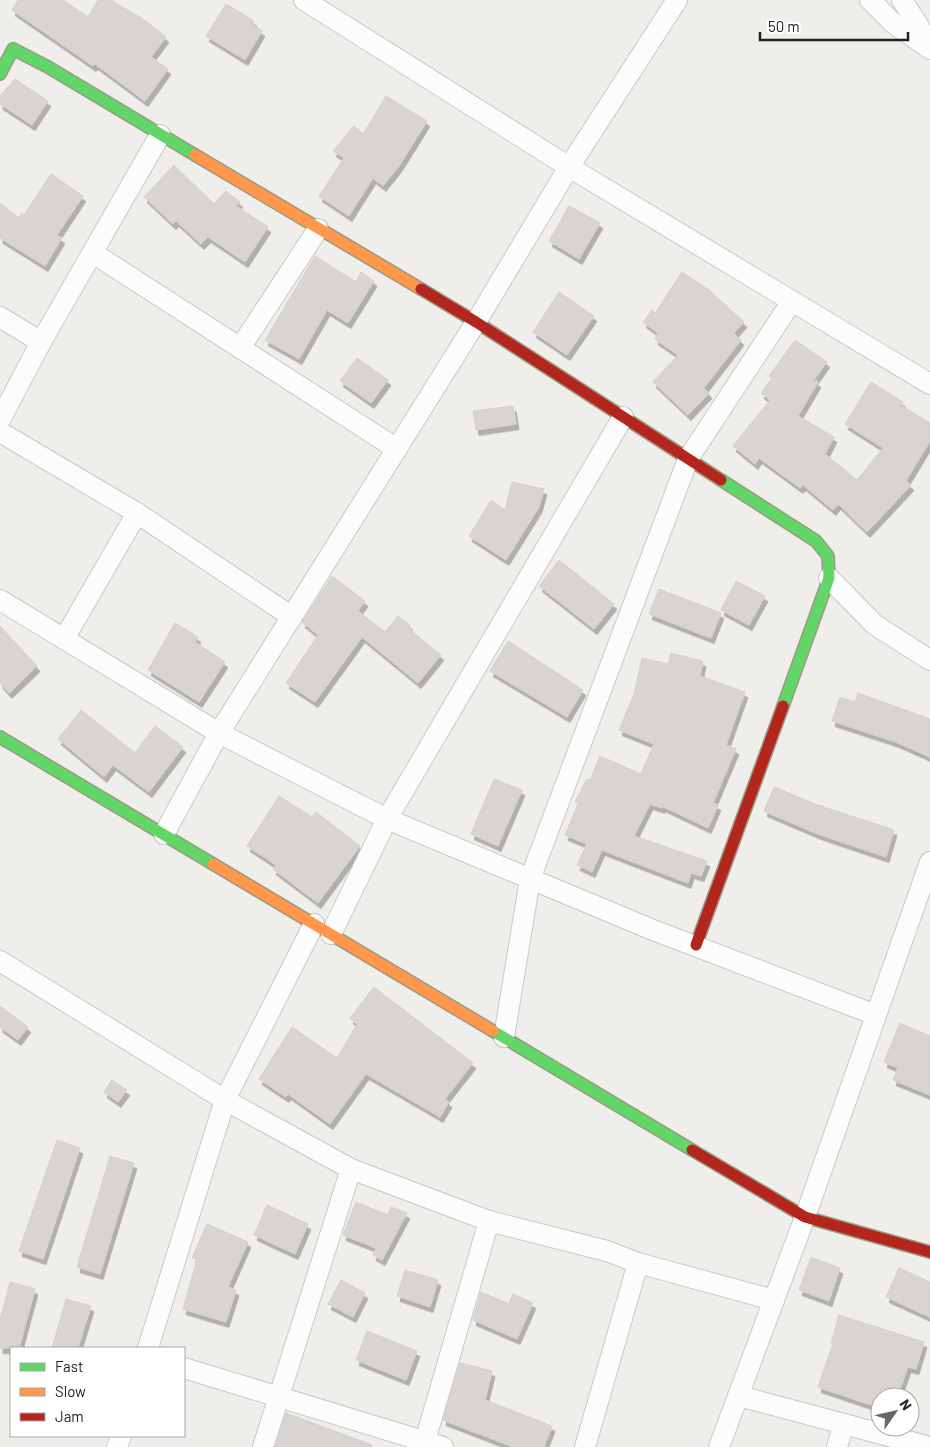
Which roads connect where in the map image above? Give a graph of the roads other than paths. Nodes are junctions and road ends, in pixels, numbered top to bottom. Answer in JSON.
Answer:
{"nodes":[{"id":1,"x":304,"y":0,"type":"edge"},
{"id":2,"x":677,"y":0,"type":"edge"},
{"id":3,"x":870,"y":0,"type":"edge"},
{"id":4,"x":902,"y":0,"type":"edge"},
{"id":5,"x":930,"y":44,"type":"edge"},
{"id":6,"x":7,"y":45,"type":"edge"},
{"id":7,"x":930,"y":49,"type":"edge"},
{"id":8,"x":0,"y":74,"type":"edge"},
{"id":9,"x":160,"y":135,"type":"junction"},
{"id":10,"x":569,"y":167,"type":"junction"},
{"id":11,"x":318,"y":229,"type":"junction"},
{"id":12,"x":93,"y":252,"type":"junction"},
{"id":13,"x":792,"y":301,"type":"junction"},
{"id":14,"x":0,"y":317,"type":"edge"},
{"id":15,"x":476,"y":322,"type":"junction"},
{"id":16,"x":41,"y":342,"type":"junction"},
{"id":17,"x":240,"y":348,"type":"junction"},
{"id":18,"x":930,"y":384,"type":"edge"},
{"id":19,"x":624,"y":417,"type":"junction"},
{"id":20,"x":0,"y":420,"type":"edge"},
{"id":21,"x":0,"y":432,"type":"edge"},
{"id":22,"x":396,"y":449,"type":"junction"},
{"id":23,"x":688,"y":459,"type":"junction"},
{"id":24,"x":137,"y":513,"type":"junction"},
{"id":25,"x":829,"y":578,"type":"junction"},
{"id":26,"x":0,"y":600,"type":"edge"},
{"id":27,"x":292,"y":617,"type":"junction"},
{"id":28,"x":64,"y":639,"type":"junction"},
{"id":29,"x":930,"y":660,"type":"edge"},
{"id":30,"x":218,"y":733,"type":"junction"},
{"id":31,"x":0,"y":739,"type":"edge"},
{"id":32,"x":386,"y":819,"type":"junction"},
{"id":33,"x":164,"y":834,"type":"junction"},
{"id":34,"x":930,"y":862,"type":"edge"},
{"id":35,"x":530,"y":879,"type":"junction"},
{"id":36,"x":322,"y":929,"type":"junction"},
{"id":37,"x":696,"y":945,"type":"junction"},
{"id":38,"x":0,"y":962,"type":"edge"},
{"id":39,"x":876,"y":1015,"type":"junction"},
{"id":40,"x":504,"y":1037,"type":"junction"},
{"id":41,"x":224,"y":1100,"type":"junction"},
{"id":42,"x":351,"y":1169,"type":"junction"},
{"id":43,"x":805,"y":1217,"type":"junction"},
{"id":44,"x":489,"y":1221,"type":"junction"},
{"id":45,"x":930,"y":1252,"type":"edge"},
{"id":46,"x":638,"y":1263,"type":"junction"},
{"id":47,"x":774,"y":1300,"type":"junction"},
{"id":48,"x":148,"y":1347,"type":"edge"},
{"id":49,"x":185,"y":1368,"type":"edge"},
{"id":50,"x":738,"y":1396,"type":"junction"},
{"id":51,"x":281,"y":1398,"type":"junction"},
{"id":52,"x":844,"y":1424,"type":"junction"},
{"id":53,"x":434,"y":1444,"type":"edge"},
{"id":54,"x":263,"y":1447,"type":"edge"},
{"id":55,"x":584,"y":1447,"type":"edge"},
{"id":56,"x":720,"y":1447,"type":"edge"},
{"id":57,"x":837,"y":1447,"type":"edge"},
{"id":58,"x":930,"y":1447,"type":"edge"}],
"edges":[{"from":1,"to":10,"type":"street"},
{"from":2,"to":10,"type":"street"},
{"from":3,"to":7,"type":"street"},
{"from":4,"to":5,"type":"street"},
{"from":6,"to":8,"type":"street"},
{"from":6,"to":9,"type":"street"},
{"from":9,"to":11,"type":"street"},
{"from":9,"to":12,"type":"street"},
{"from":10,"to":13,"type":"street"},
{"from":10,"to":15,"type":"street"},
{"from":11,"to":15,"type":"street"},
{"from":11,"to":17,"type":"street"},
{"from":12,"to":16,"type":"street"},
{"from":12,"to":17,"type":"street"},
{"from":13,"to":18,"type":"street"},
{"from":13,"to":23,"type":"street"},
{"from":14,"to":16,"type":"street"},
{"from":15,"to":19,"type":"street"},
{"from":15,"to":22,"type":"street"},
{"from":16,"to":20,"type":"street"},
{"from":17,"to":22,"type":"street"},
{"from":19,"to":23,"type":"street"},
{"from":19,"to":32,"type":"street"},
{"from":21,"to":24,"type":"street"},
{"from":22,"to":27,"type":"street"},
{"from":23,"to":25,"type":"street"},
{"from":23,"to":35,"type":"street"},
{"from":24,"to":27,"type":"street"},
{"from":24,"to":28,"type":"street"},
{"from":25,"to":29,"type":"street"},
{"from":25,"to":37,"type":"street"},
{"from":26,"to":28,"type":"street"},
{"from":27,"to":30,"type":"street"},
{"from":28,"to":30,"type":"street"},
{"from":30,"to":32,"type":"street"},
{"from":30,"to":33,"type":"street"},
{"from":31,"to":33,"type":"street"},
{"from":32,"to":35,"type":"street"},
{"from":32,"to":36,"type":"street"},
{"from":33,"to":36,"type":"street"},
{"from":34,"to":39,"type":"street"},
{"from":35,"to":37,"type":"street"},
{"from":35,"to":40,"type":"street"},
{"from":36,"to":40,"type":"street"},
{"from":36,"to":41,"type":"street"},
{"from":37,"to":39,"type":"street"},
{"from":38,"to":41,"type":"street"},
{"from":39,"to":43,"type":"street"},
{"from":40,"to":43,"type":"street"},
{"from":41,"to":42,"type":"street"},
{"from":41,"to":48,"type":"street"},
{"from":42,"to":44,"type":"street"},
{"from":42,"to":51,"type":"street"},
{"from":43,"to":45,"type":"street"},
{"from":43,"to":47,"type":"street"},
{"from":44,"to":46,"type":"street"},
{"from":44,"to":53,"type":"street"},
{"from":46,"to":47,"type":"street"},
{"from":46,"to":55,"type":"street"},
{"from":47,"to":50,"type":"street"},
{"from":49,"to":51,"type":"street"},
{"from":50,"to":52,"type":"street"},
{"from":50,"to":56,"type":"street"},
{"from":51,"to":53,"type":"street"},
{"from":51,"to":54,"type":"street"},
{"from":52,"to":57,"type":"street"},
{"from":52,"to":58,"type":"street"}]}
